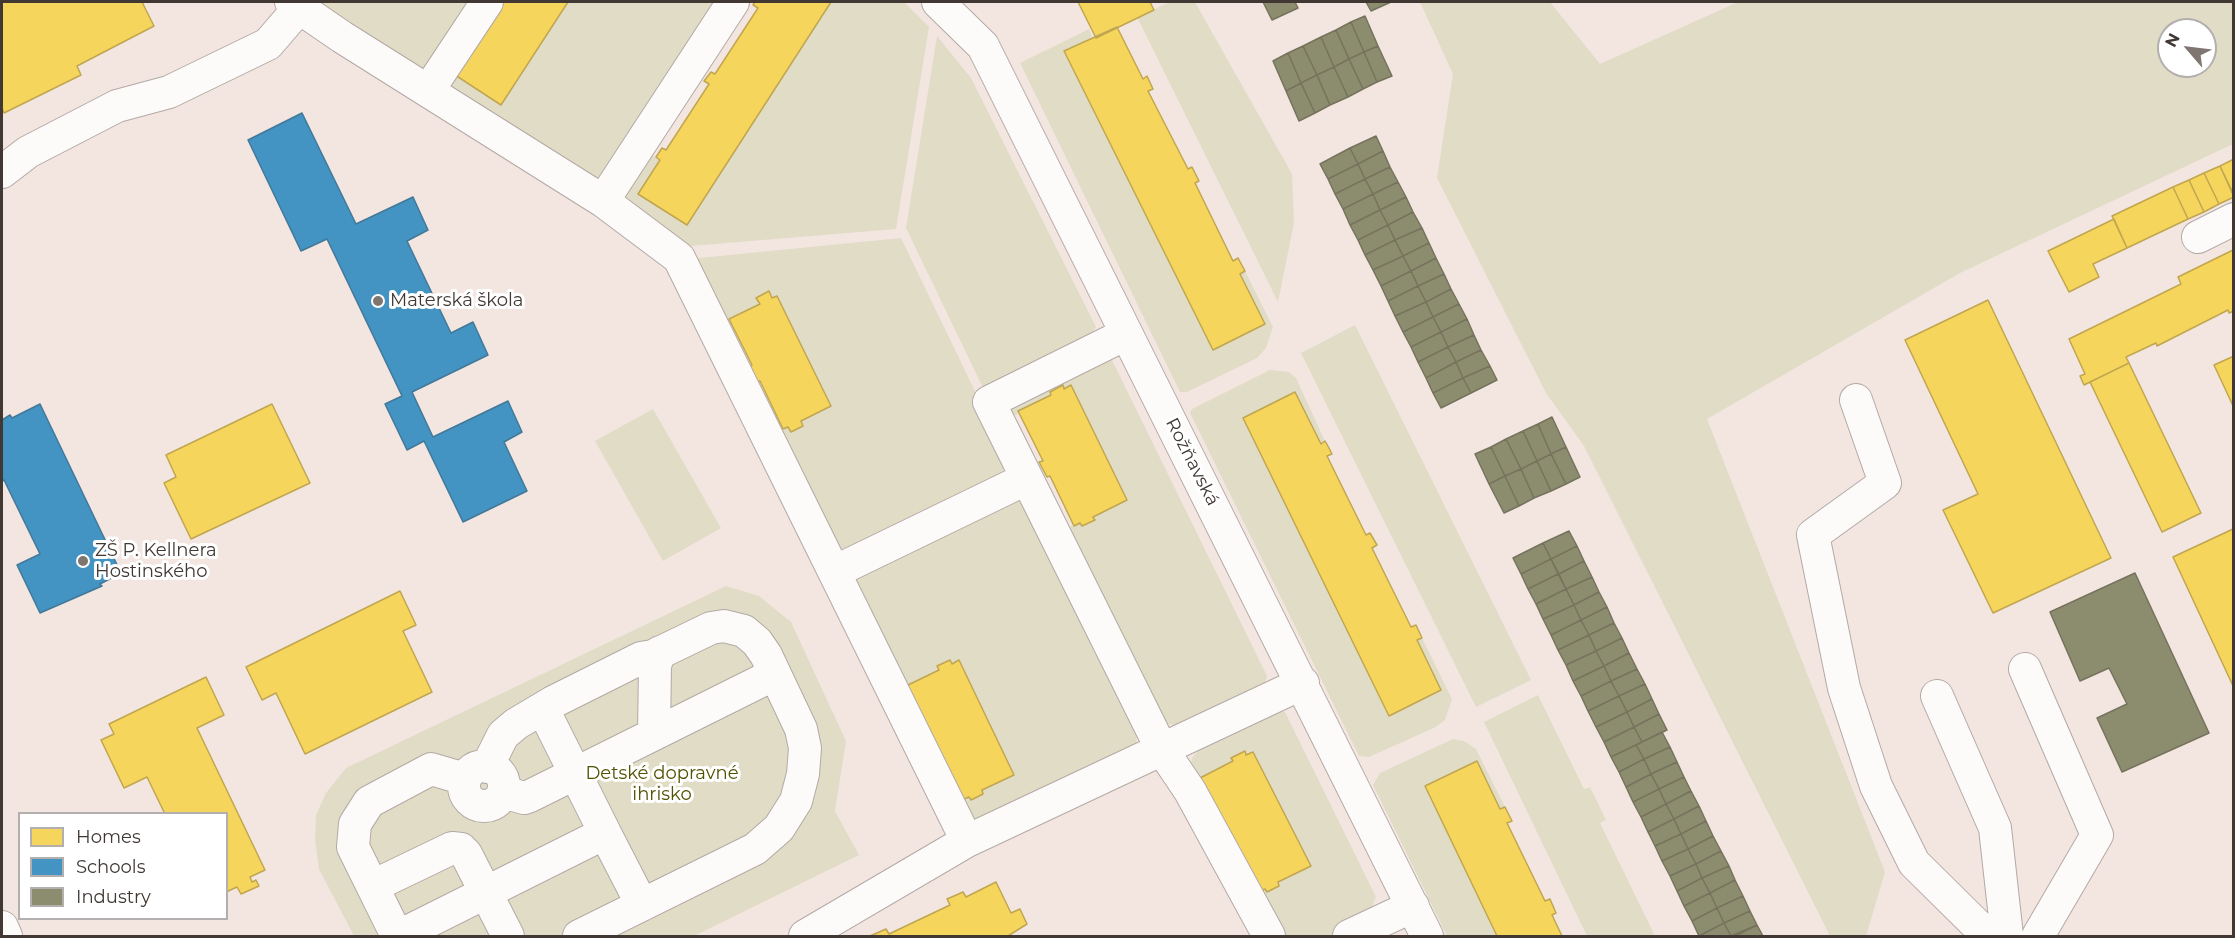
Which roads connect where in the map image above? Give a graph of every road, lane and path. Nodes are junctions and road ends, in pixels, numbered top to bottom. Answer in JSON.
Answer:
{"nodes":[{"id":1,"x":487,"y":2,"type":"edge"},
{"id":2,"x":733,"y":2,"type":"edge"},
{"id":3,"x":938,"y":2,"type":"edge"},
{"id":4,"x":295,"y":4,"type":"edge"},
{"id":5,"x":428,"y":91,"type":"junction"},
{"id":6,"x":2,"y":172,"type":"edge"},
{"id":7,"x":603,"y":201,"type":"junction"},
{"id":8,"x":2234,"y":219,"type":"edge"},
{"id":9,"x":2198,"y":237,"type":"dead end"},
{"id":10,"x":1125,"y":334,"type":"junction"},
{"id":11,"x":1856,"y":400,"type":"dead end"},
{"id":12,"x":1026,"y":479,"type":"junction"},
{"id":13,"x":834,"y":572,"type":"junction"},
{"id":14,"x":660,"y":652,"type":"junction"},
{"id":15,"x":2025,"y":669,"type":"dead end"},
{"id":16,"x":775,"y":674,"type":"junction"},
{"id":17,"x":1303,"y":683,"type":"junction"},
{"id":18,"x":1937,"y":696,"type":"dead end"},
{"id":19,"x":543,"y":710,"type":"junction"},
{"id":20,"x":654,"y":734,"type":"junction"},
{"id":21,"x":1161,"y":748,"type":"junction"},
{"id":22,"x":575,"y":774,"type":"junction"},
{"id":23,"x":483,"y":785,"type":"junction"},
{"id":24,"x":605,"y":833,"type":"junction"},
{"id":25,"x":967,"y":841,"type":"junction"},
{"id":26,"x":461,"y":849,"type":"junction"},
{"id":27,"x":373,"y":886,"type":"junction"},
{"id":28,"x":486,"y":893,"type":"junction"},
{"id":29,"x":642,"y":905,"type":"junction"},
{"id":30,"x":1413,"y":906,"type":"junction"},
{"id":31,"x":2,"y":927,"type":"edge"},
{"id":32,"x":6,"y":936,"type":"edge"},
{"id":33,"x":398,"y":936,"type":"edge"},
{"id":34,"x":508,"y":936,"type":"edge"},
{"id":35,"x":579,"y":936,"type":"edge"},
{"id":36,"x":805,"y":936,"type":"edge"},
{"id":37,"x":1269,"y":936,"type":"edge"},
{"id":38,"x":1349,"y":936,"type":"edge"},
{"id":39,"x":1427,"y":936,"type":"edge"},
{"id":40,"x":1988,"y":936,"type":"edge"},
{"id":41,"x":2007,"y":936,"type":"edge"},
{"id":42,"x":2038,"y":936,"type":"edge"}],
"edges":[{"from":1,"to":5,"type":"street"},
{"from":2,"to":7,"type":"street"},
{"from":3,"to":10,"type":"street","name":"Rožňavská"},
{"from":4,"to":5,"type":"street"},
{"from":4,"to":6,"type":"street"},
{"from":5,"to":7,"type":"street"},
{"from":7,"to":13,"type":"street"},
{"from":8,"to":9,"type":"street"},
{"from":10,"to":12,"type":"street"},
{"from":10,"to":17,"type":"street","name":"Rožňavská"},
{"from":11,"to":40,"type":"street"},
{"from":12,"to":13,"type":"street"},
{"from":12,"to":21,"type":"street"},
{"from":13,"to":25,"type":"street"},
{"from":14,"to":16,"type":"street"},
{"from":14,"to":19,"type":"street"},
{"from":14,"to":20,"type":"street"},
{"from":15,"to":42,"type":"street"},
{"from":16,"to":20,"type":"street"},
{"from":16,"to":29,"type":"street"},
{"from":17,"to":21,"type":"street"},
{"from":17,"to":30,"type":"street","name":"Rožňavská"},
{"from":18,"to":41,"type":"street"},
{"from":19,"to":22,"type":"street"},
{"from":19,"to":23,"type":"street"},
{"from":20,"to":22,"type":"street"},
{"from":21,"to":25,"type":"street"},
{"from":21,"to":37,"type":"street"},
{"from":22,"to":23,"type":"street"},
{"from":22,"to":24,"type":"street"},
{"from":23,"to":26,"type":"street"},
{"from":23,"to":27,"type":"street"},
{"from":24,"to":28,"type":"street"},
{"from":24,"to":29,"type":"street"},
{"from":25,"to":36,"type":"street"},
{"from":26,"to":27,"type":"street"},
{"from":26,"to":28,"type":"street"},
{"from":27,"to":33,"type":"street"},
{"from":28,"to":33,"type":"street"},
{"from":28,"to":34,"type":"street"},
{"from":29,"to":35,"type":"street"},
{"from":30,"to":38,"type":"street"},
{"from":30,"to":39,"type":"street","name":"Rožňavská"},
{"from":31,"to":32,"type":"street"}]}
